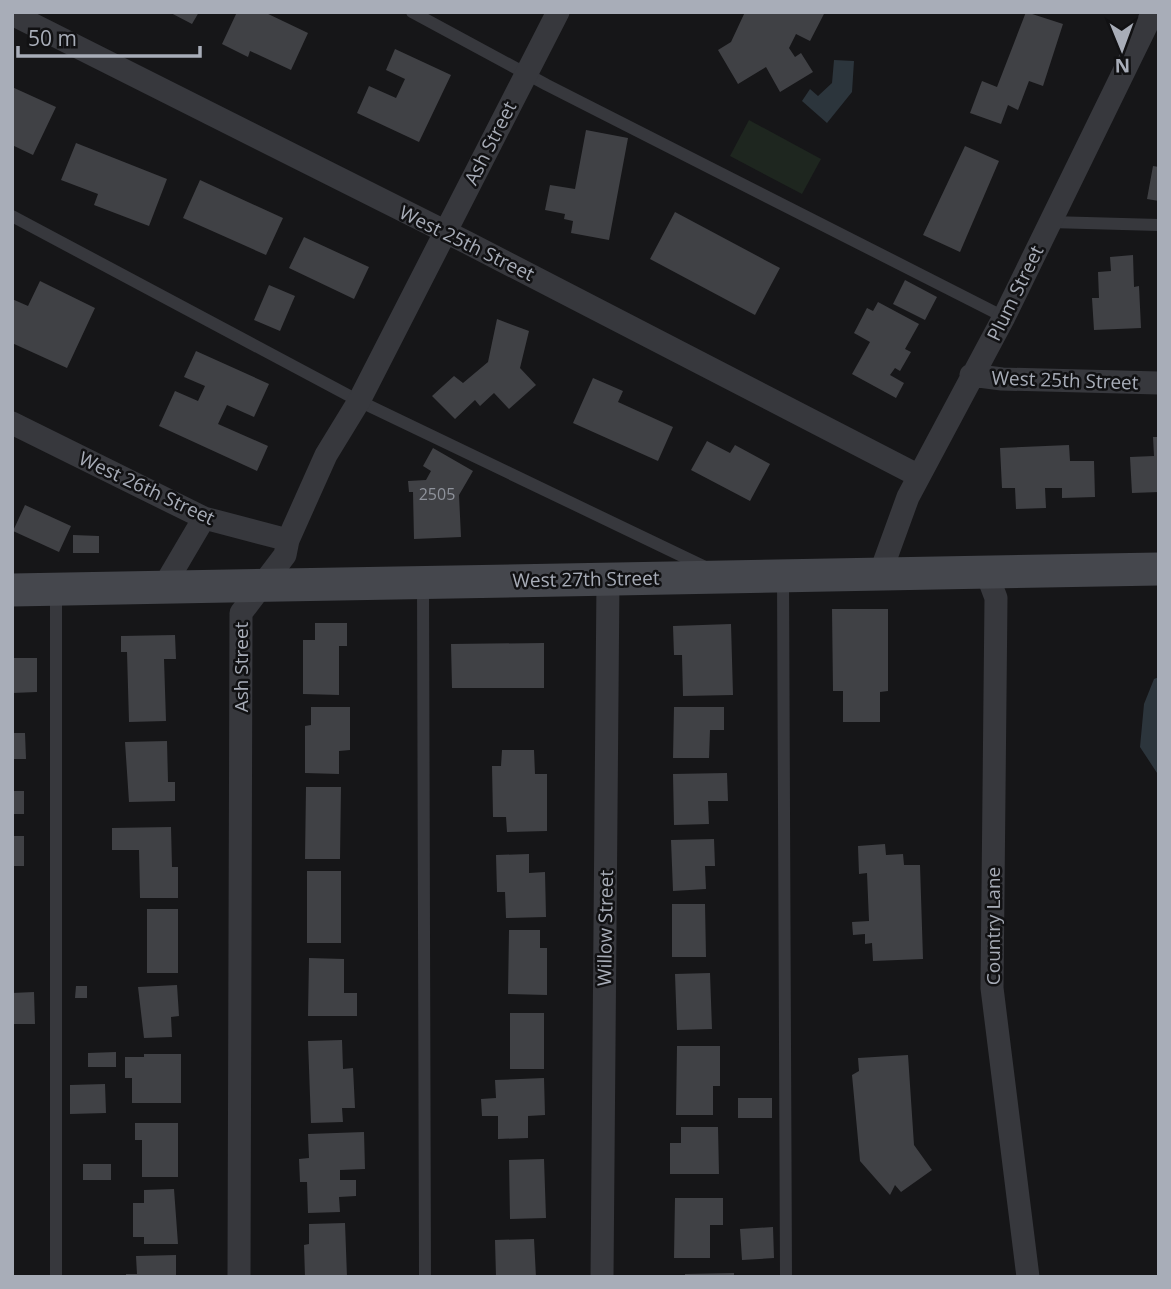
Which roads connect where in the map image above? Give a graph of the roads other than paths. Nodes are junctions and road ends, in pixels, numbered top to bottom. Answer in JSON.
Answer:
{"nodes":[{"id":1,"x":412,"y":12,"type":"edge"},
{"id":2,"x":558,"y":12,"type":"edge"},
{"id":3,"x":1153,"y":12,"type":"edge"},
{"id":4,"x":12,"y":14,"type":"edge"},
{"id":5,"x":526,"y":74,"type":"junction"},
{"id":6,"x":12,"y":216,"type":"edge"},
{"id":7,"x":1049,"y":222,"type":"junction"},
{"id":8,"x":1159,"y":225,"type":"edge"},
{"id":9,"x":446,"y":232,"type":"junction"},
{"id":10,"x":1004,"y":317,"type":"junction"},
{"id":11,"x":971,"y":376,"type":"junction"},
{"id":12,"x":1159,"y":383,"type":"edge"},
{"id":13,"x":359,"y":401,"type":"junction"},
{"id":14,"x":12,"y":423,"type":"edge"},
{"id":15,"x":919,"y":476,"type":"junction"},
{"id":16,"x":204,"y":518,"type":"junction"},
{"id":17,"x":288,"y":540,"type":"junction"},
{"id":18,"x":1159,"y":569,"type":"edge"},
{"id":19,"x":880,"y":574,"type":"junction"},
{"id":20,"x":987,"y":574,"type":"junction"},
{"id":21,"x":726,"y":576,"type":"junction"},
{"id":22,"x":783,"y":576,"type":"junction"},
{"id":23,"x":608,"y":579,"type":"junction"},
{"id":24,"x":423,"y":582,"type":"junction"},
{"id":25,"x":263,"y":585,"type":"junction"},
{"id":26,"x":164,"y":586,"type":"junction"},
{"id":27,"x":56,"y":589,"type":"junction"},
{"id":28,"x":12,"y":590,"type":"edge"},
{"id":29,"x":56,"y":1277,"type":"edge"},
{"id":30,"x":239,"y":1277,"type":"edge"},
{"id":31,"x":425,"y":1277,"type":"edge"},
{"id":32,"x":602,"y":1277,"type":"edge"},
{"id":33,"x":786,"y":1277,"type":"edge"},
{"id":34,"x":1028,"y":1277,"type":"edge"}],
"edges":[{"from":1,"to":5,"type":"lane"},
{"from":2,"to":5,"type":"street","name":"Ash Street"},
{"from":3,"to":7,"type":"street","name":"Plum Street"},
{"from":4,"to":9,"type":"street","name":"West 25th Street"},
{"from":5,"to":9,"type":"street","name":"Ash Street"},
{"from":5,"to":10,"type":"lane"},
{"from":6,"to":13,"type":"lane"},
{"from":7,"to":8,"type":"lane"},
{"from":7,"to":10,"type":"street","name":"Plum Street"},
{"from":9,"to":13,"type":"street","name":"Ash Street"},
{"from":9,"to":15,"type":"street","name":"West 25th Street"},
{"from":10,"to":11,"type":"street","name":"Plum Street"},
{"from":11,"to":12,"type":"street","name":"West 25th Street"},
{"from":11,"to":15,"type":"street","name":"Plum Street"},
{"from":13,"to":17,"type":"street","name":"Ash Street"},
{"from":13,"to":21,"type":"lane"},
{"from":14,"to":16,"type":"street","name":"West 26th Street"},
{"from":15,"to":19,"type":"street","name":"Plum Street"},
{"from":16,"to":17,"type":"street","name":"West 26th Street"},
{"from":16,"to":26,"type":"street"},
{"from":17,"to":25,"type":"street","name":"Ash Street"},
{"from":18,"to":20,"type":"main road","name":"West 27th Street"},
{"from":19,"to":20,"type":"main road","name":"West 27th Street"},
{"from":19,"to":22,"type":"main road","name":"West 27th Street"},
{"from":20,"to":34,"type":"street","name":"Country Lane"},
{"from":21,"to":22,"type":"main road","name":"West 27th Street"},
{"from":21,"to":23,"type":"main road","name":"West 27th Street"},
{"from":22,"to":33,"type":"lane"},
{"from":23,"to":24,"type":"main road","name":"West 27th Street"},
{"from":23,"to":32,"type":"street","name":"Willow Street"},
{"from":24,"to":25,"type":"main road","name":"West 27th Street"},
{"from":24,"to":31,"type":"lane"},
{"from":25,"to":26,"type":"main road","name":"West 27th Street"},
{"from":25,"to":30,"type":"street","name":"Ash Street"},
{"from":26,"to":27,"type":"main road","name":"West 27th Street"},
{"from":27,"to":28,"type":"main road","name":"West 27th Street"},
{"from":27,"to":29,"type":"lane"}]}
